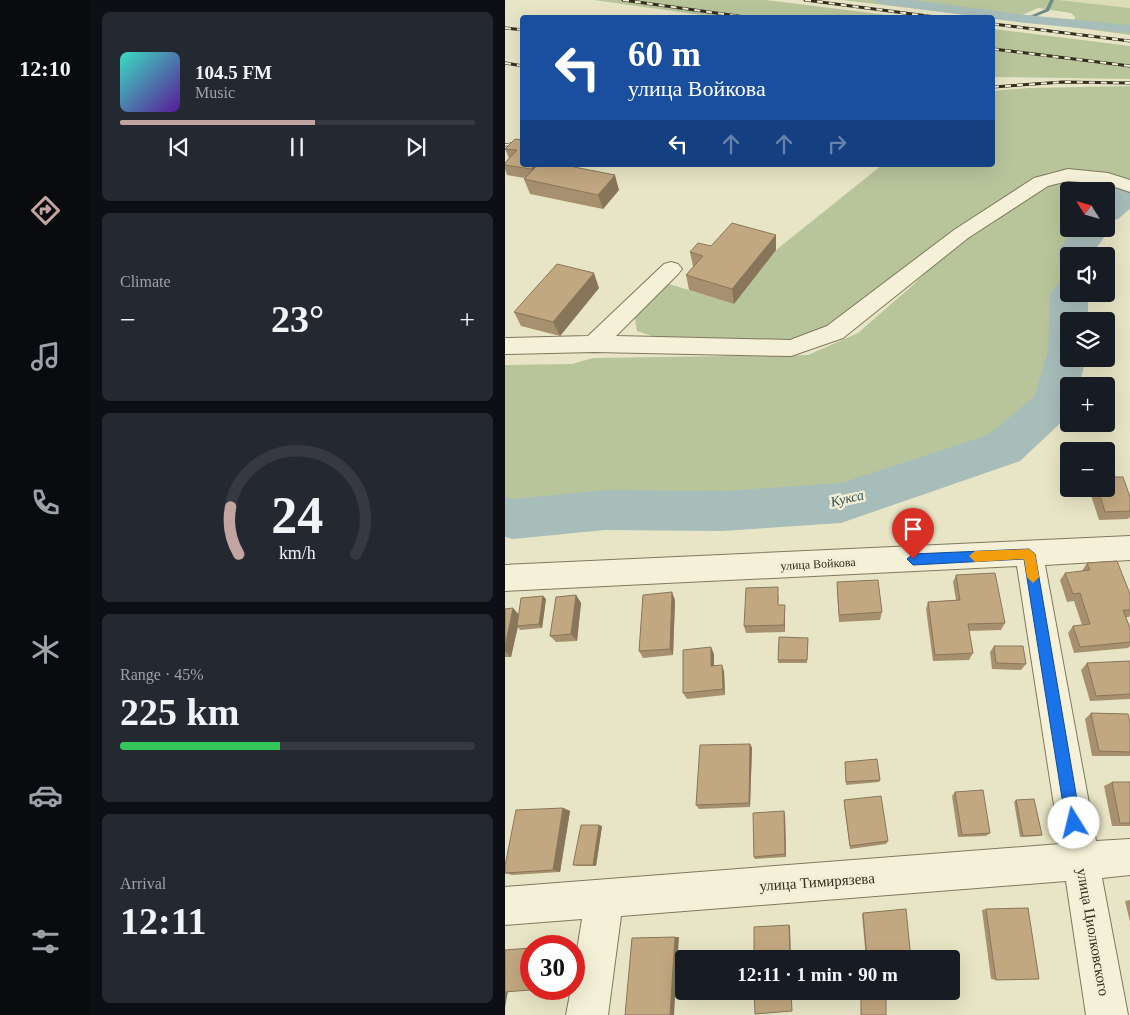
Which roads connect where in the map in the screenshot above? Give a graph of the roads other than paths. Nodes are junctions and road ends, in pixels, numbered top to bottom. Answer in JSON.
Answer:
{"nodes":[{"id":1,"x":1130,"y":186,"type":"edge"},
{"id":2,"x":671,"y":269,"type":"dead end"},
{"id":3,"x":594,"y":344,"type":"junction"},
{"id":4,"x":505,"y":346,"type":"edge"},
{"id":5,"x":1130,"y":548,"type":"edge"},
{"id":6,"x":1029,"y":554,"type":"junction"},
{"id":7,"x":505,"y":578,"type":"edge"},
{"id":8,"x":1130,"y":858,"type":"edge"},
{"id":9,"x":1080,"y":861,"type":"junction"},
{"id":10,"x":604,"y":898,"type":"junction"},
{"id":11,"x":505,"y":906,"type":"edge"},
{"id":12,"x":587,"y":1015,"type":"edge"},
{"id":13,"x":1107,"y":1015,"type":"edge"}],
"edges":[{"from":1,"to":3,"type":"street"},
{"from":2,"to":3,"type":"street"},
{"from":3,"to":4,"type":"street"},
{"from":5,"to":6,"type":"street","name":"улица Войкова"},
{"from":6,"to":7,"type":"street","name":"улица Войкова"},
{"from":6,"to":9,"type":"street","name":"улица Циолковского"},
{"from":8,"to":9,"type":"street","name":"улица Тимирязева"},
{"from":9,"to":10,"type":"street","name":"улица Тимирязева"},
{"from":9,"to":13,"type":"street","name":"улица Циолковского"},
{"from":10,"to":11,"type":"street","name":"улица Тимирязева"},
{"from":10,"to":12,"type":"street"}]}
